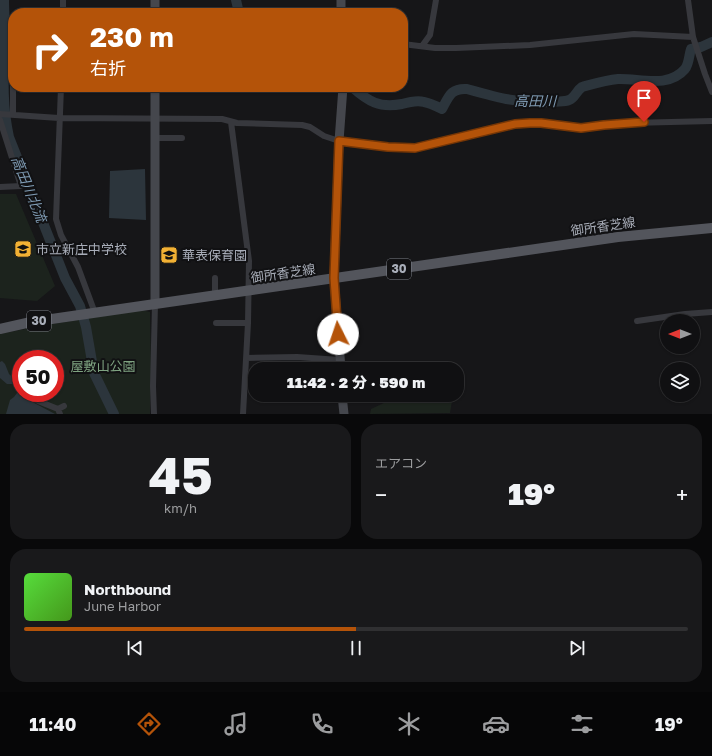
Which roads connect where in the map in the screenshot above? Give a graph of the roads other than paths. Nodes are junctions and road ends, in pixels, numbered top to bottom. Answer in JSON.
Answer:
{"nodes":[{"id":1,"x":436,"y":0,"type":"edge"},
{"id":2,"x":688,"y":0,"type":"edge"},
{"id":3,"x":693,"y":37,"type":"junction"},
{"id":4,"x":408,"y":45,"type":"edge"},
{"id":5,"x":422,"y":46,"type":"junction"},
{"id":6,"x":13,"y":92,"type":"edge"},
{"id":7,"x":61,"y":92,"type":"edge"},
{"id":8,"x":155,"y":92,"type":"edge"},
{"id":9,"x":343,"y":92,"type":"edge"},
{"id":10,"x":712,"y":92,"type":"edge"},
{"id":11,"x":13,"y":115,"type":"junction"},
{"id":12,"x":0,"y":116,"type":"edge"},
{"id":13,"x":59,"y":118,"type":"junction"},
{"id":14,"x":155,"y":119,"type":"junction"},
{"id":15,"x":712,"y":121,"type":"edge"},
{"id":16,"x":231,"y":122,"type":"junction"},
{"id":17,"x":155,"y":138,"type":"junction"},
{"id":18,"x":182,"y":138,"type":"dead end"},
{"id":19,"x":339,"y":141,"type":"junction"},
{"id":20,"x":0,"y":187,"type":"edge"},
{"id":21,"x":712,"y":228,"type":"edge"},
{"id":22,"x":215,"y":278,"type":"dead end"},
{"id":23,"x":334,"y":278,"type":"junction"},
{"id":24,"x":249,"y":290,"type":"junction"},
{"id":25,"x":215,"y":295,"type":"junction"},
{"id":26,"x":155,"y":304,"type":"junction"},
{"id":27,"x":712,"y":312,"type":"edge"},
{"id":28,"x":86,"y":314,"type":"junction"},
{"id":29,"x":637,"y":321,"type":"dead end"},
{"id":30,"x":216,"y":323,"type":"dead end"},
{"id":31,"x":248,"y":323,"type":"junction"},
{"id":32,"x":0,"y":328,"type":"edge"},
{"id":33,"x":246,"y":358,"type":"junction"},
{"id":34,"x":328,"y":362,"type":"edge"},
{"id":35,"x":341,"y":362,"type":"edge"},
{"id":36,"x":41,"y":402,"type":"edge"},
{"id":37,"x":343,"y":402,"type":"edge"},
{"id":38,"x":61,"y":410,"type":"edge"},
{"id":39,"x":154,"y":414,"type":"edge"},
{"id":40,"x":244,"y":414,"type":"edge"},
{"id":41,"x":344,"y":414,"type":"edge"}],
"edges":[{"from":1,"to":5,"type":"street"},
{"from":2,"to":3,"type":"street"},
{"from":3,"to":5,"type":"street"},
{"from":3,"to":10,"type":"street"},
{"from":4,"to":5,"type":"street"},
{"from":6,"to":11,"type":"street"},
{"from":7,"to":13,"type":"street"},
{"from":8,"to":14,"type":"main road"},
{"from":9,"to":19,"type":"main road"},
{"from":11,"to":12,"type":"street"},
{"from":11,"to":13,"type":"street"},
{"from":12,"to":20,"type":"street"},
{"from":13,"to":14,"type":"street"},
{"from":13,"to":28,"type":"street"},
{"from":14,"to":16,"type":"street"},
{"from":14,"to":17,"type":"main road"},
{"from":15,"to":19,"type":"street"},
{"from":16,"to":19,"type":"street"},
{"from":16,"to":24,"type":"street"},
{"from":17,"to":18,"type":"street"},
{"from":17,"to":26,"type":"main road"},
{"from":19,"to":23,"type":"main road"},
{"from":21,"to":23,"type":"main road","name":"御所香芝線","number":"30"},
{"from":22,"to":25,"type":"street"},
{"from":23,"to":24,"type":"main road","name":"御所香芝線","number":"30"},
{"from":23,"to":35,"type":"main road"},
{"from":24,"to":25,"type":"main road","name":"御所香芝線","number":"30"},
{"from":24,"to":31,"type":"street"},
{"from":25,"to":26,"type":"main road","name":"御所香芝線","number":"30"},
{"from":26,"to":28,"type":"main road","name":"御所香芝線","number":"30"},
{"from":26,"to":39,"type":"street"},
{"from":27,"to":29,"type":"street"},
{"from":28,"to":32,"type":"main road","name":"御所香芝線","number":"30"},
{"from":30,"to":31,"type":"street"},
{"from":31,"to":33,"type":"street"},
{"from":33,"to":34,"type":"street"},
{"from":33,"to":40,"type":"street"},
{"from":36,"to":38,"type":"street"},
{"from":37,"to":41,"type":"main road"}]}
